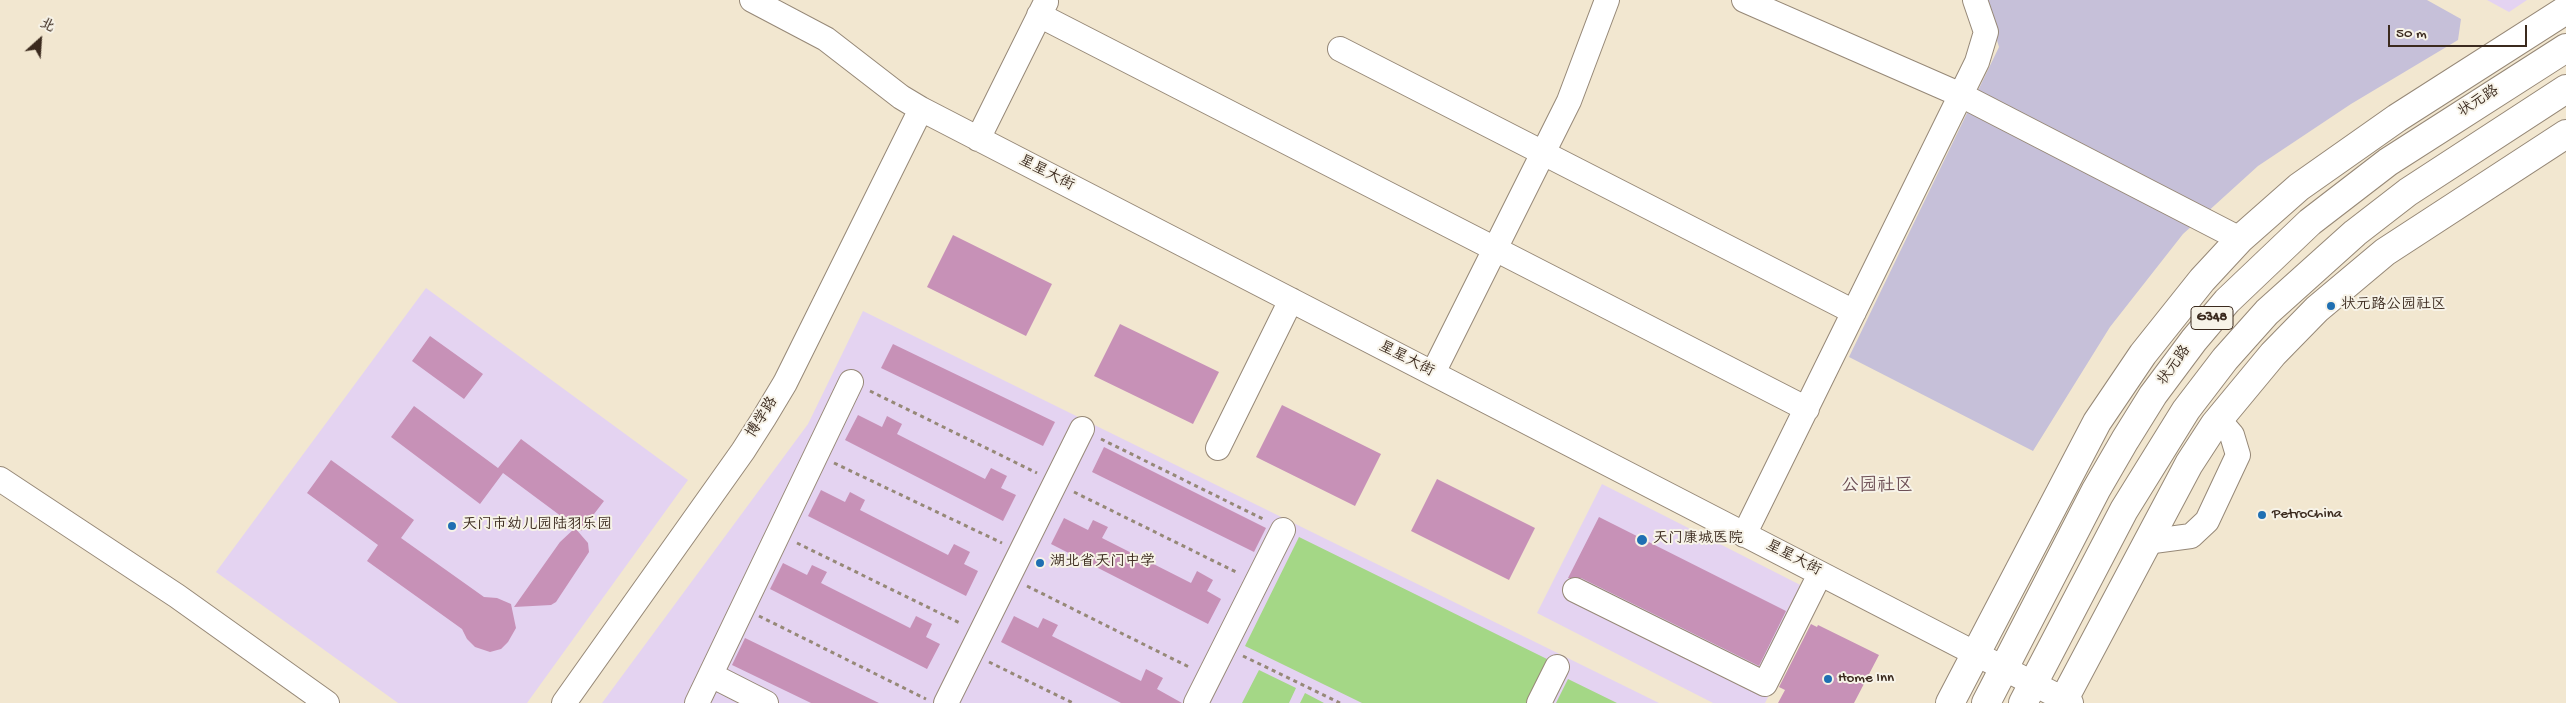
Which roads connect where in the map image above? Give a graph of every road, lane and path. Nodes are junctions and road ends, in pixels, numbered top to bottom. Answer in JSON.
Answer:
{"nodes":[{"id":1,"x":752,"y":0,"type":"edge"},
{"id":2,"x":1607,"y":0,"type":"edge"},
{"id":3,"x":1744,"y":0,"type":"edge"},
{"id":4,"x":1975,"y":0,"type":"edge"},
{"id":5,"x":1045,"y":4,"type":"edge"},
{"id":6,"x":2566,"y":10,"type":"edge"},
{"id":7,"x":2566,"y":48,"type":"edge"},
{"id":8,"x":1340,"y":49,"type":"dead end"},
{"id":9,"x":2566,"y":88,"type":"edge"},
{"id":10,"x":1961,"y":95,"type":"junction"},
{"id":11,"x":921,"y":109,"type":"junction"},
{"id":12,"x":2566,"y":134,"type":"edge"},
{"id":13,"x":978,"y":139,"type":"junction"},
{"id":14,"x":1542,"y":152,"type":"junction"},
{"id":15,"x":2240,"y":238,"type":"junction"},
{"id":16,"x":1494,"y":248,"type":"junction"},
{"id":17,"x":1291,"y":300,"type":"junction"},
{"id":18,"x":1854,"y":312,"type":"junction"},
{"id":19,"x":2142,"y":354,"type":"junction"},
{"id":20,"x":1432,"y":373,"type":"junction"},
{"id":21,"x":851,"y":382,"type":"joint"},
{"id":22,"x":2196,"y":396,"type":"junction"},
{"id":23,"x":1807,"y":409,"type":"junction"},
{"id":24,"x":2140,"y":417,"type":"junction"},
{"id":25,"x":2219,"y":420,"type":"junction"},
{"id":26,"x":1082,"y":429,"type":"joint"},
{"id":27,"x":1218,"y":448,"type":"dead end"},
{"id":28,"x":816,"y":454,"type":"junction"},
{"id":29,"x":0,"y":479,"type":"edge"},
{"id":30,"x":1055,"y":482,"type":"junction"},
{"id":31,"x":1284,"y":530,"type":"joint"},
{"id":32,"x":778,"y":534,"type":"junction"},
{"id":33,"x":1744,"y":535,"type":"junction"},
{"id":34,"x":2146,"y":542,"type":"junction"},
{"id":35,"x":2103,"y":549,"type":"junction"},
{"id":36,"x":1020,"y":552,"type":"junction"},
{"id":37,"x":1820,"y":574,"type":"junction"},
{"id":38,"x":1008,"y":577,"type":"junction"},
{"id":39,"x":1257,"y":582,"type":"junction"},
{"id":40,"x":1575,"y":590,"type":"dead end"},
{"id":41,"x":743,"y":608,"type":"junction"},
{"id":42,"x":975,"y":643,"type":"junction"},
{"id":43,"x":1224,"y":647,"type":"junction"},
{"id":44,"x":1976,"y":653,"type":"junction"},
{"id":45,"x":1557,"y":667,"type":"dead end"},
{"id":46,"x":2004,"y":667,"type":"junction"},
{"id":47,"x":711,"y":675,"type":"junction"},
{"id":48,"x":1209,"y":677,"type":"junction"},
{"id":49,"x":2028,"y":693,"type":"edge"},
{"id":50,"x":2066,"y":702,"type":"edge"},
{"id":51,"x":328,"y":703,"type":"edge"},
{"id":52,"x":564,"y":703,"type":"edge"},
{"id":53,"x":697,"y":703,"type":"edge"},
{"id":54,"x":766,"y":703,"type":"edge"},
{"id":55,"x":933,"y":703,"type":"edge"},
{"id":56,"x":946,"y":703,"type":"edge"},
{"id":57,"x":1073,"y":703,"type":"edge"},
{"id":58,"x":1196,"y":703,"type":"edge"},
{"id":59,"x":1340,"y":703,"type":"edge"},
{"id":60,"x":1539,"y":703,"type":"edge"},
{"id":61,"x":1950,"y":703,"type":"edge"},
{"id":62,"x":1986,"y":703,"type":"edge"}],
"edges":[{"from":1,"to":11,"type":"street","name":"星星大街"},
{"from":2,"to":14,"type":"street"},
{"from":3,"to":10,"type":"street"},
{"from":4,"to":10,"type":"street"},
{"from":5,"to":13,"type":"street"},
{"from":5,"to":16,"type":"street"},
{"from":6,"to":15,"type":"highway"},
{"from":7,"to":24,"type":"highway","name":"状元路","number":"G348"},
{"from":8,"to":14,"type":"street"},
{"from":9,"to":22,"type":"highway","number":"G348"},
{"from":10,"to":15,"type":"street"},
{"from":10,"to":18,"type":"street"},
{"from":11,"to":13,"type":"street","name":"星星大街"},
{"from":11,"to":52,"type":"street","name":"博学路"},
{"from":12,"to":25,"type":"highway"},
{"from":13,"to":17,"type":"street","name":"星星大街"},
{"from":14,"to":16,"type":"street"},
{"from":14,"to":18,"type":"street"},
{"from":15,"to":19,"type":"highway"},
{"from":16,"to":20,"type":"street"},
{"from":16,"to":23,"type":"street"},
{"from":17,"to":20,"type":"street","name":"星星大街"},
{"from":17,"to":27,"type":"street"},
{"from":18,"to":23,"type":"street"},
{"from":19,"to":24,"type":"highway"},
{"from":19,"to":44,"type":"highway"},
{"from":20,"to":33,"type":"street","name":"星星大街"},
{"from":21,"to":28,"type":"street"},
{"from":21,"to":30,"type":"path"},
{"from":22,"to":25,"type":"highway"},
{"from":22,"to":35,"type":"highway","number":"G348"},
{"from":23,"to":33,"type":"street"},
{"from":24,"to":46,"type":"highway","name":"状元路","number":"G348"},
{"from":25,"to":34,"type":"highway"},
{"from":25,"to":34,"type":"street"},
{"from":26,"to":30,"type":"street"},
{"from":26,"to":31,"type":"path"},
{"from":28,"to":32,"type":"street"},
{"from":28,"to":36,"type":"path"},
{"from":29,"to":51,"type":"street"},
{"from":30,"to":36,"type":"street"},
{"from":30,"to":39,"type":"path"},
{"from":31,"to":39,"type":"street"},
{"from":32,"to":41,"type":"street"},
{"from":32,"to":42,"type":"path"},
{"from":33,"to":37,"type":"street","name":"星星大街"},
{"from":34,"to":35,"type":"highway"},
{"from":34,"to":50,"type":"highway"},
{"from":35,"to":49,"type":"highway","number":"G348"},
{"from":36,"to":38,"type":"street"},
{"from":37,"to":40,"type":"street"},
{"from":37,"to":44,"type":"street","name":"星星大街"},
{"from":38,"to":42,"type":"street"},
{"from":38,"to":48,"type":"path"},
{"from":39,"to":43,"type":"street"},
{"from":41,"to":47,"type":"street"},
{"from":41,"to":55,"type":"path"},
{"from":42,"to":56,"type":"street"},
{"from":42,"to":57,"type":"path"},
{"from":43,"to":48,"type":"street"},
{"from":43,"to":59,"type":"path"},
{"from":44,"to":46,"type":"street","name":"星星大街"},
{"from":44,"to":61,"type":"highway"},
{"from":45,"to":60,"type":"street"},
{"from":46,"to":49,"type":"street","name":"星星大街"},
{"from":46,"to":62,"type":"highway","name":"状元路","number":"G348"},
{"from":47,"to":53,"type":"street"},
{"from":47,"to":54,"type":"street"},
{"from":48,"to":58,"type":"street"},
{"from":49,"to":50,"type":"street","name":"星星大街"}]}
